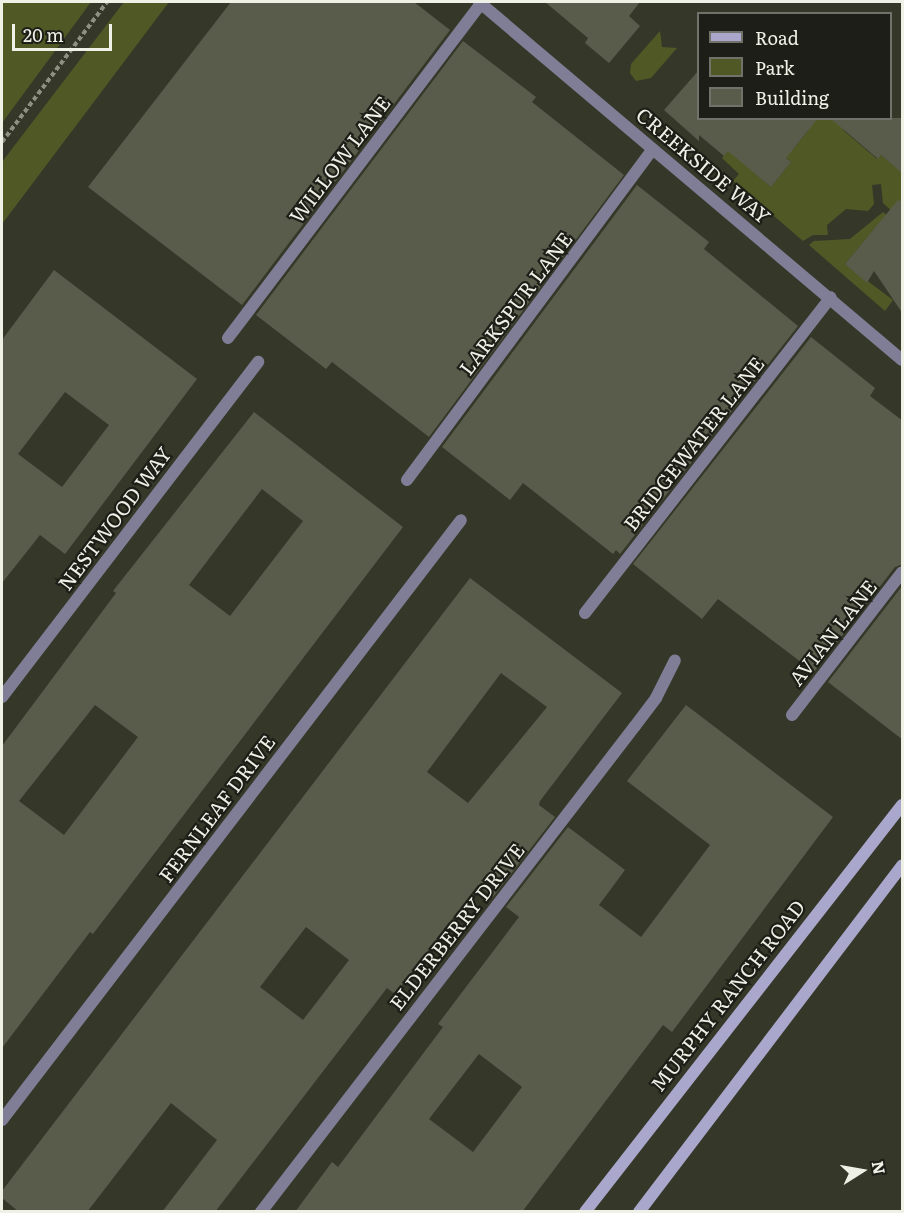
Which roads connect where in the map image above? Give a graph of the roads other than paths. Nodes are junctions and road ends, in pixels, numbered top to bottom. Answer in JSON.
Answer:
{"nodes":[{"id":1,"x":480,"y":2,"type":"edge"},
{"id":2,"x":653,"y":149,"type":"junction"},
{"id":3,"x":831,"y":297,"type":"junction"},
{"id":4,"x":228,"y":338,"type":"dead end"},
{"id":5,"x":903,"y":360,"type":"edge"},
{"id":6,"x":258,"y":362,"type":"dead end"},
{"id":7,"x":407,"y":480,"type":"dead end"},
{"id":8,"x":460,"y":520,"type":"dead end"},
{"id":9,"x":903,"y":572,"type":"edge"},
{"id":10,"x":585,"y":613,"type":"dead end"},
{"id":11,"x":675,"y":660,"type":"dead end"},
{"id":12,"x":2,"y":697,"type":"edge"},
{"id":13,"x":792,"y":715,"type":"dead end"},
{"id":14,"x":903,"y":805,"type":"edge"},
{"id":15,"x":903,"y":866,"type":"edge"},
{"id":16,"x":2,"y":1120,"type":"edge"},
{"id":17,"x":261,"y":1212,"type":"edge"},
{"id":18,"x":585,"y":1212,"type":"edge"},
{"id":19,"x":639,"y":1212,"type":"edge"}],
"edges":[{"from":1,"to":2,"type":"lane","name":"CREEKSIDE WAY"},
{"from":1,"to":4,"type":"lane","name":"WILLOW LANE"},
{"from":2,"to":3,"type":"lane","name":"CREEKSIDE WAY"},
{"from":2,"to":7,"type":"lane","name":"LARKSPUR LANE"},
{"from":3,"to":5,"type":"lane","name":"CREEKSIDE WAY"},
{"from":3,"to":10,"type":"lane","name":"BRIDGEWATER LANE"},
{"from":6,"to":12,"type":"lane","name":"NESTWOOD WAY"},
{"from":8,"to":16,"type":"lane","name":"FERNLEAF DRIVE"},
{"from":9,"to":13,"type":"lane","name":"AVIAN LANE"},
{"from":11,"to":17,"type":"lane","name":"ELDERBERRY DRIVE"},
{"from":14,"to":18,"type":"street","name":"MURPHY RANCH ROAD"},
{"from":15,"to":19,"type":"street"}]}
